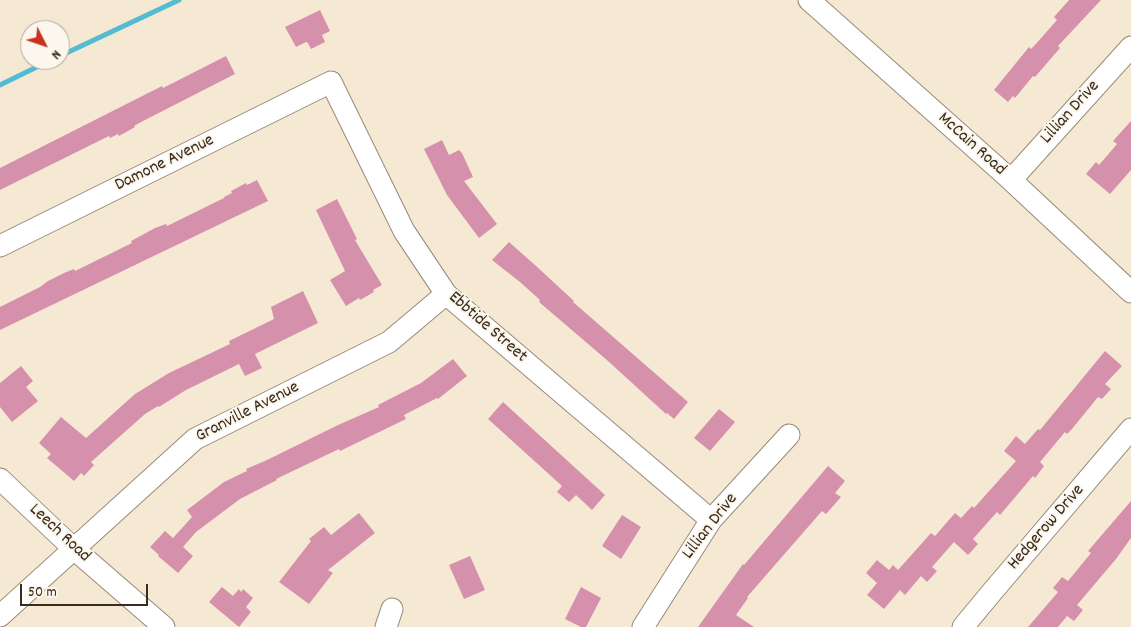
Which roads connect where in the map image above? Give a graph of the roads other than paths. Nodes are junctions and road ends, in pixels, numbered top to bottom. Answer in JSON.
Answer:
{"nodes":[{"id":1,"x":809,"y":0,"type":"edge"},
{"id":2,"x":1131,"y":47,"type":"edge"},
{"id":3,"x":331,"y":82,"type":"joint"},
{"id":4,"x":1011,"y":180,"type":"junction"},
{"id":5,"x":0,"y":246,"type":"edge"},
{"id":6,"x":1131,"y":292,"type":"edge"},
{"id":7,"x":446,"y":294,"type":"junction"},
{"id":8,"x":1131,"y":429,"type":"edge"},
{"id":9,"x":789,"y":435,"type":"dead end"},
{"id":10,"x":0,"y":479,"type":"edge"},
{"id":11,"x":711,"y":520,"type":"junction"},
{"id":12,"x":74,"y":549,"type":"junction"},
{"id":13,"x":0,"y":616,"type":"edge"},
{"id":14,"x":164,"y":627,"type":"edge"},
{"id":15,"x":643,"y":627,"type":"edge"},
{"id":16,"x":963,"y":627,"type":"edge"}],
"edges":[{"from":1,"to":4,"type":"street","name":"McCain Road"},
{"from":2,"to":4,"type":"street","name":"Lillian Drive"},
{"from":3,"to":5,"type":"street","name":"Damone Avenue"},
{"from":3,"to":7,"type":"street","name":"Ebbtide Street"},
{"from":4,"to":6,"type":"street","name":"McCain Road"},
{"from":7,"to":11,"type":"street","name":"Ebbtide Street"},
{"from":7,"to":12,"type":"street","name":"Granville Avenue"},
{"from":8,"to":16,"type":"street","name":"Hedgerow Drive"},
{"from":9,"to":11,"type":"street","name":"Lillian Drive"},
{"from":10,"to":12,"type":"street","name":"Leech Road"},
{"from":11,"to":15,"type":"street","name":"Lillian Drive"},
{"from":12,"to":13,"type":"street","name":"Granville Avenue"},
{"from":12,"to":14,"type":"street","name":"Leech Road"}]}
